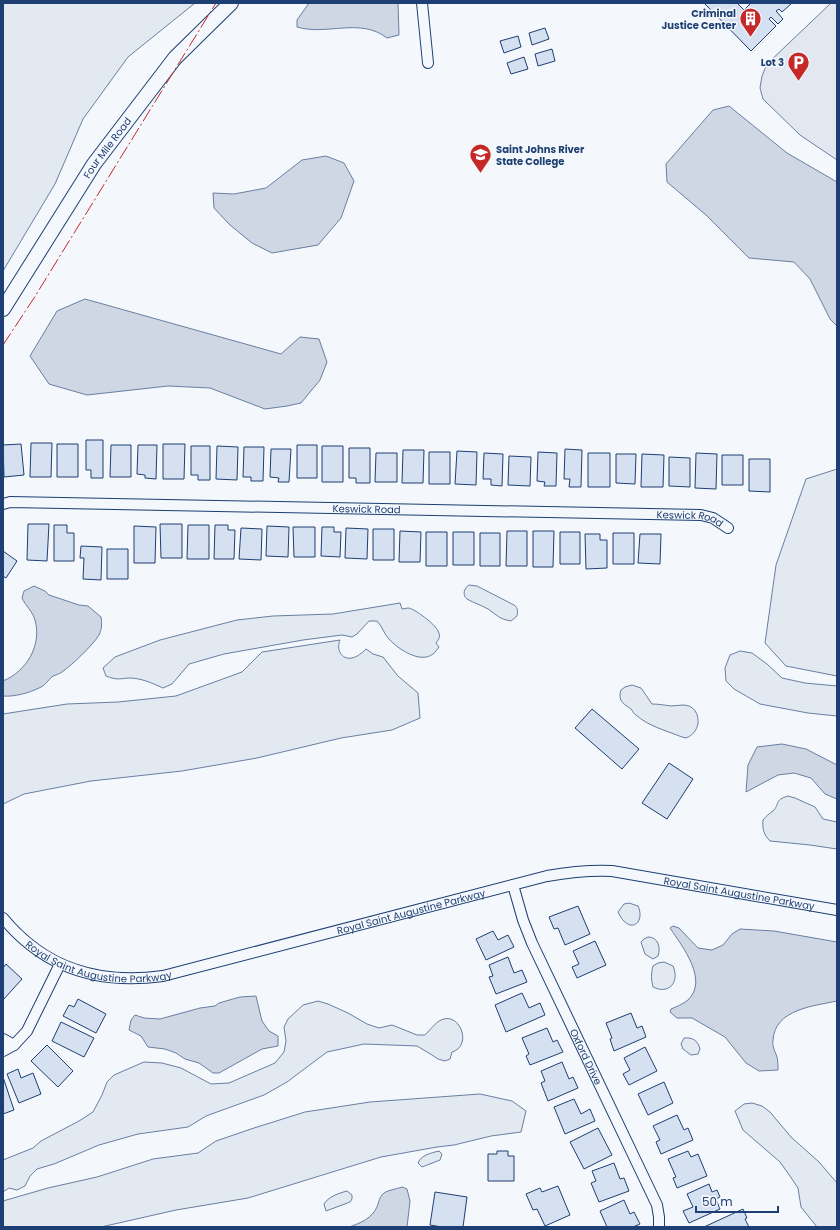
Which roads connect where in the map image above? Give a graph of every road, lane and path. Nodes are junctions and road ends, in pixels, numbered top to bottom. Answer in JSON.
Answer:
{"nodes":[{"id":1,"x":231,"y":3,"type":"edge"},
{"id":2,"x":422,"y":3,"type":"edge"},
{"id":3,"x":428,"y":63,"type":"dead end"},
{"id":4,"x":3,"y":309,"type":"edge"},
{"id":5,"x":3,"y":504,"type":"edge"},
{"id":6,"x":728,"y":528,"type":"dead end"},
{"id":7,"x":513,"y":885,"type":"junction"},
{"id":8,"x":837,"y":910,"type":"edge"},
{"id":9,"x":3,"y":918,"type":"edge"},
{"id":10,"x":60,"y":964,"type":"junction"},
{"id":11,"x":3,"y":1039,"type":"edge"},
{"id":12,"x":14,"y":1045,"type":"junction"},
{"id":13,"x":3,"y":1051,"type":"edge"},
{"id":14,"x":659,"y":1227,"type":"edge"}],
"edges":[{"from":1,"to":4,"type":"main road","name":"Four Mile Road"},
{"from":2,"to":3,"type":"street"},
{"from":5,"to":6,"type":"street","name":"Keswick Road"},
{"from":7,"to":8,"type":"street","name":"Royal Saint Augustine Parkway"},
{"from":7,"to":10,"type":"street","name":"Royal Saint Augustine Parkway"},
{"from":7,"to":14,"type":"street","name":"Oxford Drive"},
{"from":9,"to":10,"type":"street","name":"Royal Saint Augustine Parkway"},
{"from":10,"to":12,"type":"street"},
{"from":11,"to":12,"type":"street"},
{"from":12,"to":13,"type":"street"}]}
